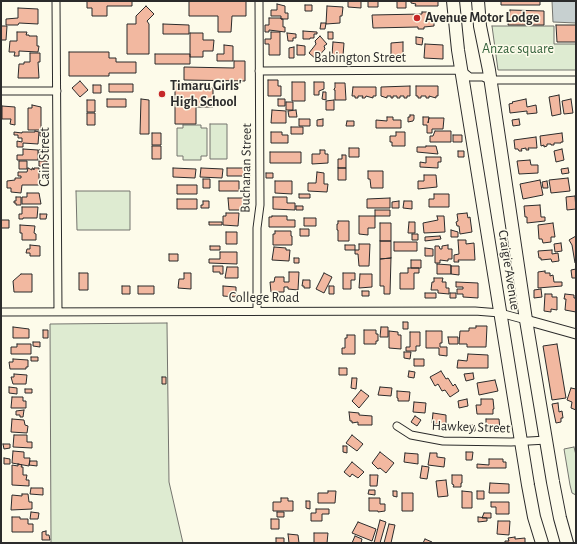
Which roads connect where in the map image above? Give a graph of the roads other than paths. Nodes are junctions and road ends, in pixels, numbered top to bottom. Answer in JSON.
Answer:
{"nodes":[{"id":1,"x":56,"y":1,"type":"edge"},
{"id":2,"x":259,"y":1,"type":"edge"},
{"id":3,"x":453,"y":1,"type":"edge"},
{"id":4,"x":478,"y":1,"type":"edge"},
{"id":5,"x":461,"y":70,"type":"junction"},
{"id":6,"x":259,"y":71,"type":"junction"},
{"id":7,"x":490,"y":80,"type":"junction"},
{"id":8,"x":576,"y":80,"type":"edge"},
{"id":9,"x":1,"y":91,"type":"edge"},
{"id":10,"x":57,"y":91,"type":"junction"},
{"id":11,"x":257,"y":311,"type":"junction"},
{"id":12,"x":1,"y":312,"type":"edge"},
{"id":13,"x":58,"y":312,"type":"junction"},
{"id":14,"x":500,"y":313,"type":"junction"},
{"id":15,"x":526,"y":320,"type":"junction"},
{"id":16,"x":576,"y":334,"type":"edge"},
{"id":17,"x":397,"y":426,"type":"dead end"},
{"id":18,"x":547,"y":440,"type":"junction"},
{"id":19,"x":521,"y":441,"type":"junction"},
{"id":20,"x":542,"y":543,"type":"edge"},
{"id":21,"x":567,"y":543,"type":"edge"}],
"edges":[{"from":1,"to":10,"type":"street","name":"Cain Street"},
{"from":2,"to":6,"type":"street","name":"Buchanan Street"},
{"from":3,"to":5,"type":"highway","name":"Craigie Avenue"},
{"from":4,"to":7,"type":"highway","name":"Craigie Avenue"},
{"from":5,"to":6,"type":"street","name":"Babington Street"},
{"from":5,"to":7,"type":"street"},
{"from":5,"to":14,"type":"highway","name":"Craigie Avenue"},
{"from":6,"to":11,"type":"street","name":"Buchanan Street"},
{"from":7,"to":8,"type":"street"},
{"from":7,"to":15,"type":"highway","name":"Craigie Avenue"},
{"from":9,"to":10,"type":"street"},
{"from":10,"to":13,"type":"street","name":"Cain Street"},
{"from":11,"to":13,"type":"street","name":"College Road"},
{"from":11,"to":14,"type":"street","name":"College Road"},
{"from":12,"to":13,"type":"street","name":"College Road"},
{"from":14,"to":15,"type":"street","name":"College Road"},
{"from":14,"to":19,"type":"highway","name":"Craigie Avenue"},
{"from":15,"to":16,"type":"street"},
{"from":15,"to":18,"type":"highway","name":"Craigie Avenue"},
{"from":17,"to":19,"type":"street","name":"Hawkey Street"},
{"from":18,"to":19,"type":"street","name":"Hawkey Street"},
{"from":18,"to":21,"type":"highway","name":"Craigie Avenue"},
{"from":19,"to":20,"type":"highway","name":"Craigie Avenue"}]}
